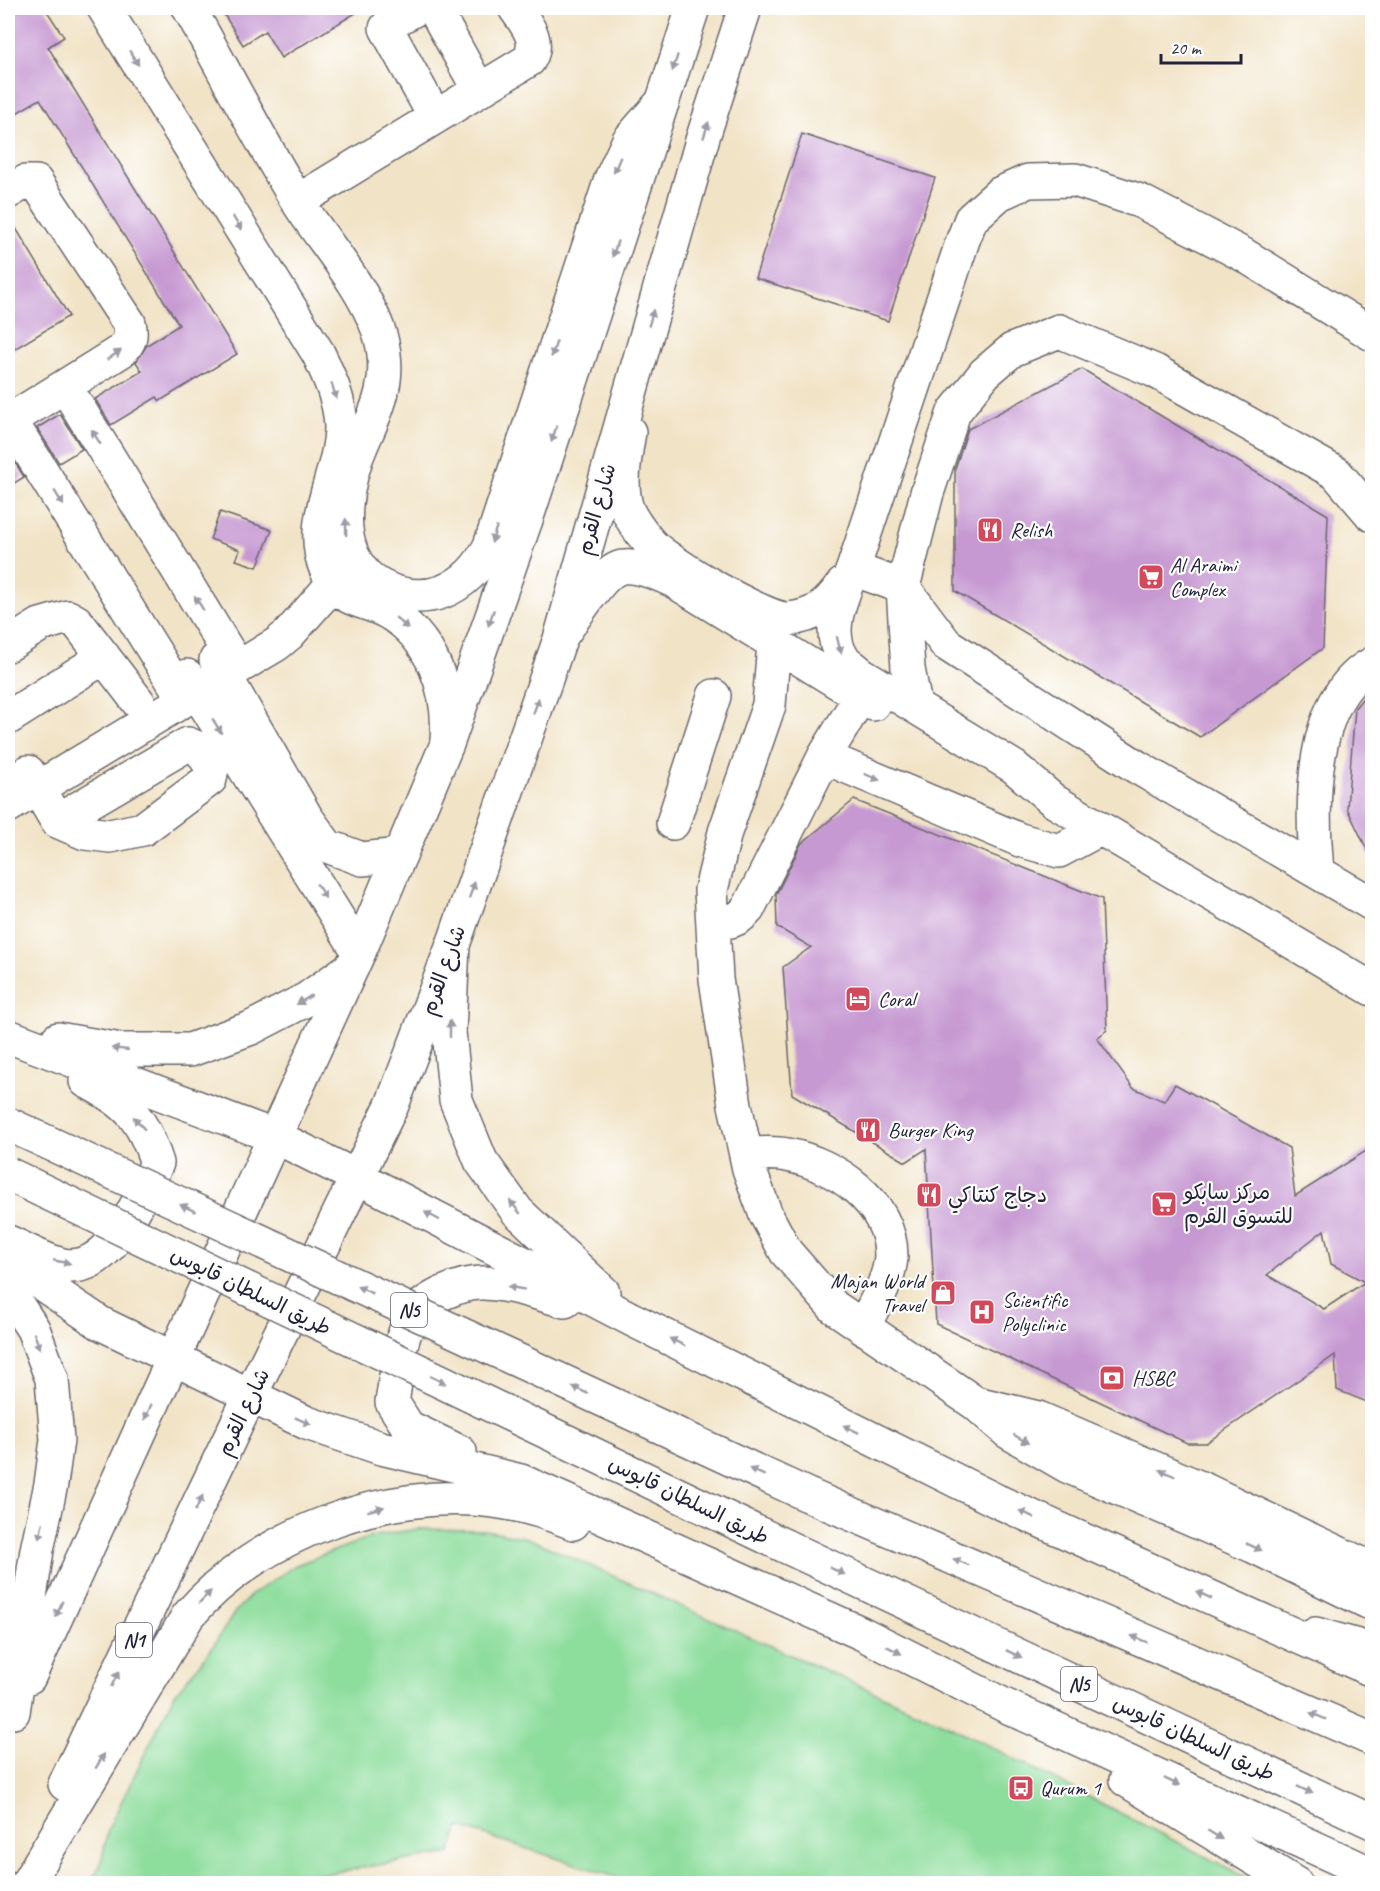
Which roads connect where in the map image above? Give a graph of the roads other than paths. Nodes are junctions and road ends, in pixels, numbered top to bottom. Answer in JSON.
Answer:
{"nodes":[{"id":1,"x":104,"y":8,"type":"edge"},
{"id":2,"x":189,"y":8,"type":"edge"},
{"id":3,"x":417,"y":8,"type":"edge"},
{"id":4,"x":434,"y":8,"type":"edge"},
{"id":5,"x":515,"y":8,"type":"edge"},
{"id":6,"x":693,"y":8,"type":"edge"},
{"id":7,"x":745,"y":8,"type":"edge"},
{"id":8,"x":479,"y":90,"type":"junction"},
{"id":9,"x":663,"y":101,"type":"junction"},
{"id":10,"x":435,"y":117,"type":"junction"},
{"id":11,"x":8,"y":192,"type":"edge"},
{"id":12,"x":298,"y":201,"type":"junction"},
{"id":13,"x":1372,"y":334,"type":"edge"},
{"id":14,"x":641,"y":353,"type":"junction"},
{"id":15,"x":65,"y":386,"type":"junction"},
{"id":16,"x":9,"y":421,"type":"edge"},
{"id":17,"x":346,"y":458,"type":"junction"},
{"id":18,"x":1372,"y":515,"type":"edge"},
{"id":19,"x":853,"y":569,"type":"junction"},
{"id":20,"x":344,"y":572,"type":"junction"},
{"id":21,"x":903,"y":587,"type":"junction"},
{"id":22,"x":560,"y":639,"type":"junction"},
{"id":23,"x":774,"y":643,"type":"junction"},
{"id":24,"x":8,"y":645,"type":"edge"},
{"id":25,"x":104,"y":657,"type":"junction"},
{"id":26,"x":224,"y":663,"type":"junction"},
{"id":27,"x":1372,"y":664,"type":"edge"},
{"id":28,"x":186,"y":684,"type":"junction"},
{"id":29,"x":847,"y":689,"type":"junction"},
{"id":30,"x":714,"y":696,"type":"dead end"},
{"id":31,"x":139,"y":703,"type":"junction"},
{"id":32,"x":769,"y":705,"type":"junction"},
{"id":33,"x":915,"y":705,"type":"junction"},
{"id":34,"x":8,"y":718,"type":"edge"},
{"id":35,"x":447,"y":744,"type":"junction"},
{"id":36,"x":824,"y":757,"type":"junction"},
{"id":37,"x":24,"y":782,"type":"edge"},
{"id":38,"x":1054,"y":801,"type":"junction"},
{"id":39,"x":8,"y":806,"type":"edge"},
{"id":40,"x":57,"y":822,"type":"dead end"},
{"id":41,"x":673,"y":823,"type":"dead end"},
{"id":42,"x":1100,"y":830,"type":"junction"},
{"id":43,"x":400,"y":855,"type":"junction"},
{"id":44,"x":1317,"y":870,"type":"junction"},
{"id":45,"x":1372,"y":904,"type":"edge"},
{"id":46,"x":713,"y":922,"type":"junction"},
{"id":47,"x":453,"y":945,"type":"junction"},
{"id":48,"x":355,"y":959,"type":"junction"},
{"id":49,"x":1372,"y":989,"type":"edge"},
{"id":50,"x":8,"y":1030,"type":"edge"},
{"id":51,"x":8,"y":1038,"type":"edge"},
{"id":52,"x":8,"y":1124,"type":"edge"},
{"id":53,"x":276,"y":1137,"type":"junction"},
{"id":54,"x":746,"y":1154,"type":"junction"},
{"id":55,"x":8,"y":1174,"type":"edge"},
{"id":56,"x":359,"y":1178,"type":"junction"},
{"id":57,"x":8,"y":1242,"type":"edge"},
{"id":58,"x":8,"y":1261,"type":"edge"},
{"id":59,"x":8,"y":1291,"type":"edge"},
{"id":60,"x":633,"y":1320,"type":"junction"},
{"id":61,"x":863,"y":1328,"type":"junction"},
{"id":62,"x":173,"y":1359,"type":"junction"},
{"id":63,"x":250,"y":1396,"type":"junction"},
{"id":64,"x":975,"y":1403,"type":"junction"},
{"id":65,"x":521,"y":1481,"type":"junction"},
{"id":66,"x":1205,"y":1490,"type":"junction"},
{"id":67,"x":1169,"y":1510,"type":"junction"},
{"id":68,"x":1372,"y":1569,"type":"edge"},
{"id":69,"x":1372,"y":1604,"type":"edge"},
{"id":70,"x":1249,"y":1616,"type":"junction"},
{"id":71,"x":861,"y":1633,"type":"junction"},
{"id":72,"x":1372,"y":1650,"type":"edge"},
{"id":73,"x":1372,"y":1670,"type":"edge"},
{"id":74,"x":1004,"y":1705,"type":"junction"},
{"id":75,"x":9,"y":1718,"type":"edge"},
{"id":76,"x":1372,"y":1739,"type":"edge"},
{"id":77,"x":1372,"y":1822,"type":"edge"},
{"id":78,"x":1372,"y":1874,"type":"edge"},
{"id":79,"x":17,"y":1884,"type":"edge"},
{"id":80,"x":27,"y":1884,"type":"edge"},
{"id":81,"x":1296,"y":1884,"type":"edge"}],
"edges":[{"from":1,"to":17,"type":"main road","one_way":true},
{"from":2,"to":12,"type":"main road"},
{"from":3,"to":10,"type":"main road"},
{"from":4,"to":8,"type":"main road"},
{"from":5,"to":8,"type":"main road"},
{"from":6,"to":9,"type":"main road","one_way":true},
{"from":14,"to":7,"type":"main road","name":"شارع القرم","one_way":true},
{"from":8,"to":10,"type":"main road"},
{"from":9,"to":20,"type":"main road","one_way":true},
{"from":9,"to":35,"type":"main road","one_way":true},
{"from":10,"to":12,"type":"main road"},
{"from":15,"to":11,"type":"main road","one_way":true},
{"from":12,"to":17,"type":"main road"},
{"from":13,"to":19,"type":"main road"},
{"from":14,"to":19,"type":"main road"},
{"from":14,"to":22,"type":"main road","name":"شارع القرم"},
{"from":15,"to":16,"type":"main road"},
{"from":26,"to":15,"type":"main road","one_way":true},
{"from":16,"to":28,"type":"main road","one_way":true},
{"from":17,"to":20,"type":"main road"},
{"from":18,"to":21,"type":"main road"},
{"from":19,"to":21,"type":"main road"},
{"from":19,"to":33,"type":"main road","one_way":true},
{"from":20,"to":26,"type":"main road"},
{"from":20,"to":35,"type":"main road","one_way":true},
{"from":21,"to":33,"type":"main road"},
{"from":21,"to":44,"type":"main road"},
{"from":22,"to":23,"type":"main road"},
{"from":47,"to":22,"type":"main road","name":"شارع القرم","one_way":true},
{"from":23,"to":29,"type":"main road"},
{"from":23,"to":32,"type":"main road"},
{"from":24,"to":25,"type":"main road"},
{"from":25,"to":31,"type":"main road"},
{"from":25,"to":34,"type":"main road"},
{"from":26,"to":28,"type":"main road"},
{"from":26,"to":43,"type":"main road"},
{"from":27,"to":44,"type":"main road"},
{"from":28,"to":31,"type":"main road"},
{"from":28,"to":37,"type":"main road"},
{"from":28,"to":48,"type":"main road","one_way":true},
{"from":29,"to":32,"type":"main road"},
{"from":29,"to":36,"type":"main road"},
{"from":29,"to":38,"type":"main road"},
{"from":30,"to":41,"type":"main road"},
{"from":31,"to":37,"type":"main road"},
{"from":32,"to":46,"type":"main road"},
{"from":33,"to":38,"type":"main road"},
{"from":35,"to":43,"type":"main road"},
{"from":36,"to":42,"type":"main road","one_way":true},
{"from":36,"to":46,"type":"main road"},
{"from":37,"to":39,"type":"main road"},
{"from":37,"to":40,"type":"main road"},
{"from":38,"to":42,"type":"main road"},
{"from":42,"to":49,"type":"main road"},
{"from":43,"to":48,"type":"main road"},
{"from":44,"to":45,"type":"main road"},
{"from":46,"to":54,"type":"main road"},
{"from":47,"to":56,"type":"main road","name":"شارع القرم"},
{"from":60,"to":47,"type":"main road","one_way":true},
{"from":48,"to":50,"type":"main road","one_way":true},
{"from":48,"to":53,"type":"main road"},
{"from":51,"to":53,"type":"main road"},
{"from":57,"to":51,"type":"main road","one_way":true},
{"from":76,"to":52,"type":"main road","number":"N5","one_way":true,"bridge":true},
{"from":53,"to":56,"type":"main road"},
{"from":53,"to":62,"type":"main road"},
{"from":54,"to":61,"type":"main road"},
{"from":54,"to":61,"type":"main road"},
{"from":55,"to":77,"type":"main road","name":"طريق السلطان قابوس","number":"N5","one_way":true,"bridge":true},
{"from":60,"to":56,"type":"main road","one_way":true},
{"from":56,"to":63,"type":"main road","name":"شارع القرم"},
{"from":58,"to":62,"type":"main road"},
{"from":59,"to":75,"type":"main road","one_way":true},
{"from":60,"to":65,"type":"main road","one_way":true},
{"from":70,"to":60,"type":"main road","one_way":true},
{"from":61,"to":64,"type":"main road"},
{"from":62,"to":63,"type":"main road"},
{"from":62,"to":75,"type":"main road","one_way":true},
{"from":63,"to":65,"type":"main road","one_way":true},
{"from":79,"to":63,"type":"main road","name":"شارع القرم","number":"N1","one_way":true},
{"from":66,"to":64,"type":"main road","one_way":true},
{"from":64,"to":67,"type":"main road","one_way":true},
{"from":65,"to":71,"type":"main road"},
{"from":66,"to":67,"type":"main road"},
{"from":66,"to":68,"type":"main road"},
{"from":67,"to":69,"type":"main road","one_way":true},
{"from":70,"to":72,"type":"main road"},
{"from":70,"to":73,"type":"main road"},
{"from":71,"to":74,"type":"main road","one_way":true},
{"from":80,"to":71,"type":"main road","one_way":true},
{"from":74,"to":78,"type":"main road","one_way":true},
{"from":74,"to":81,"type":"main road","one_way":true}]}
